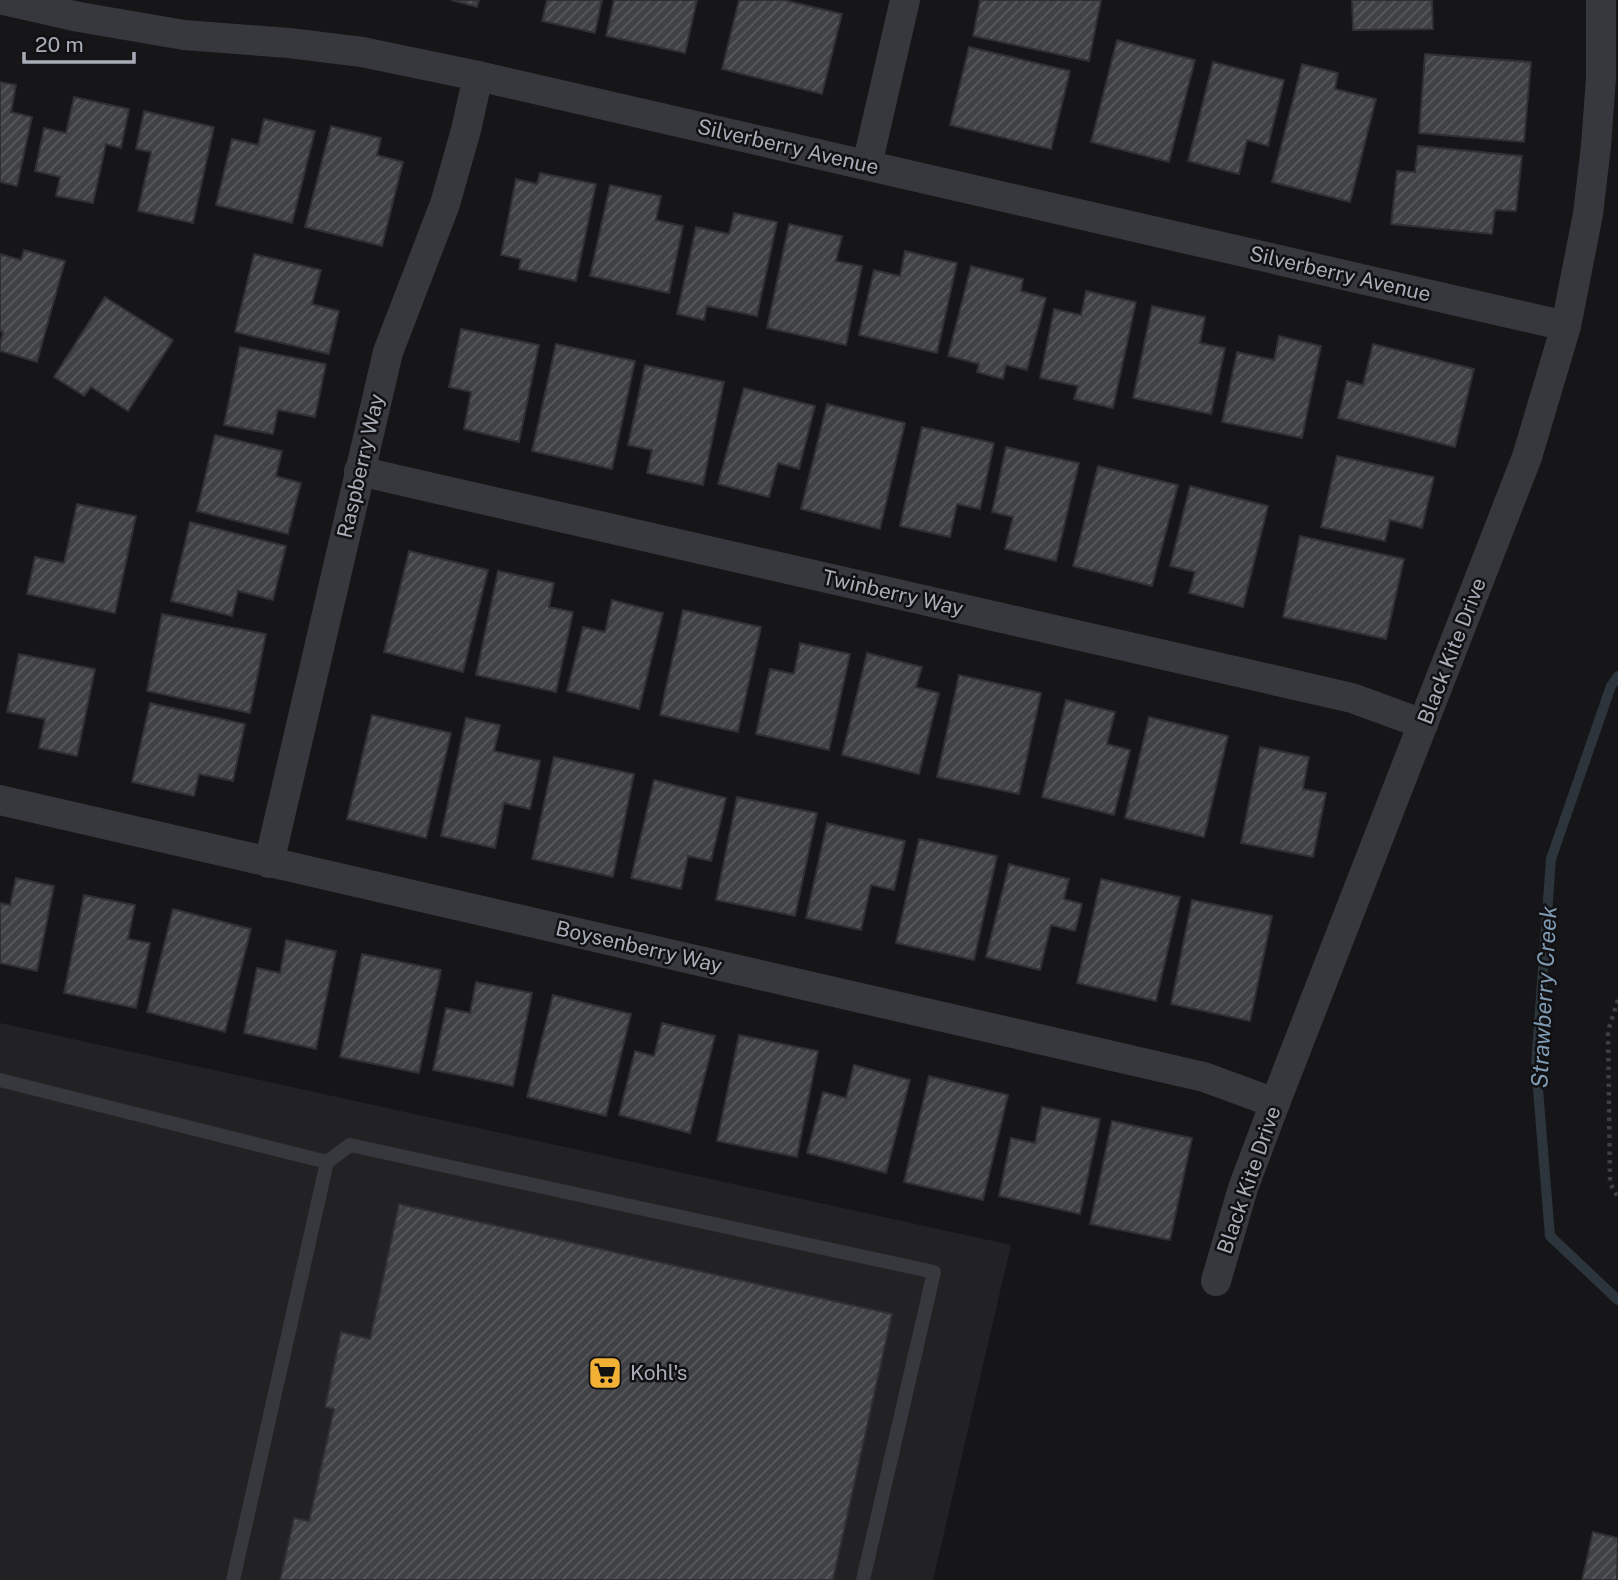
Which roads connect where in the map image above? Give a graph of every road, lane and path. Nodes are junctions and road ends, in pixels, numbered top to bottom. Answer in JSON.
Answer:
{"nodes":[{"id":1,"x":4,"y":0,"type":"edge"},
{"id":2,"x":905,"y":0,"type":"edge"},
{"id":3,"x":1601,"y":0,"type":"edge"},
{"id":4,"x":81,"y":8,"type":"edge"},
{"id":5,"x":478,"y":76,"type":"junction"},
{"id":6,"x":867,"y":165,"type":"junction"},
{"id":7,"x":1566,"y":326,"type":"junction"},
{"id":8,"x":359,"y":471,"type":"junction"},
{"id":9,"x":1423,"y":724,"type":"junction"},
{"id":10,"x":0,"y":800,"type":"edge"},
{"id":11,"x":270,"y":863,"type":"junction"},
{"id":12,"x":1618,"y":1000,"type":"edge"},
{"id":13,"x":0,"y":1080,"type":"edge"},
{"id":14,"x":1275,"y":1103,"type":"junction"},
{"id":15,"x":327,"y":1162,"type":"junction"},
{"id":16,"x":1618,"y":1197,"type":"edge"},
{"id":17,"x":1216,"y":1281,"type":"dead end"},
{"id":18,"x":233,"y":1580,"type":"edge"},
{"id":19,"x":863,"y":1580,"type":"edge"}],
"edges":[{"from":1,"to":4,"type":"street","name":"Silverberry Avenue"},
{"from":2,"to":6,"type":"street"},
{"from":3,"to":7,"type":"street","name":"Black Kite Drive"},
{"from":4,"to":5,"type":"street","name":"Silverberry Avenue"},
{"from":5,"to":6,"type":"street","name":"Silverberry Avenue"},
{"from":5,"to":8,"type":"street","name":"Raspberry Way"},
{"from":6,"to":7,"type":"street","name":"Silverberry Avenue"},
{"from":7,"to":9,"type":"street","name":"Black Kite Drive"},
{"from":8,"to":9,"type":"street","name":"Twinberry Way"},
{"from":8,"to":11,"type":"street","name":"Raspberry Way"},
{"from":9,"to":14,"type":"street","name":"Black Kite Drive"},
{"from":10,"to":11,"type":"street","name":"Boysenberry Way"},
{"from":11,"to":14,"type":"street","name":"Boysenberry Way"},
{"from":12,"to":16,"type":"path"},
{"from":13,"to":15,"type":"lane"},
{"from":14,"to":17,"type":"street","name":"Black Kite Drive"},
{"from":15,"to":18,"type":"lane"},
{"from":15,"to":19,"type":"lane"}]}
